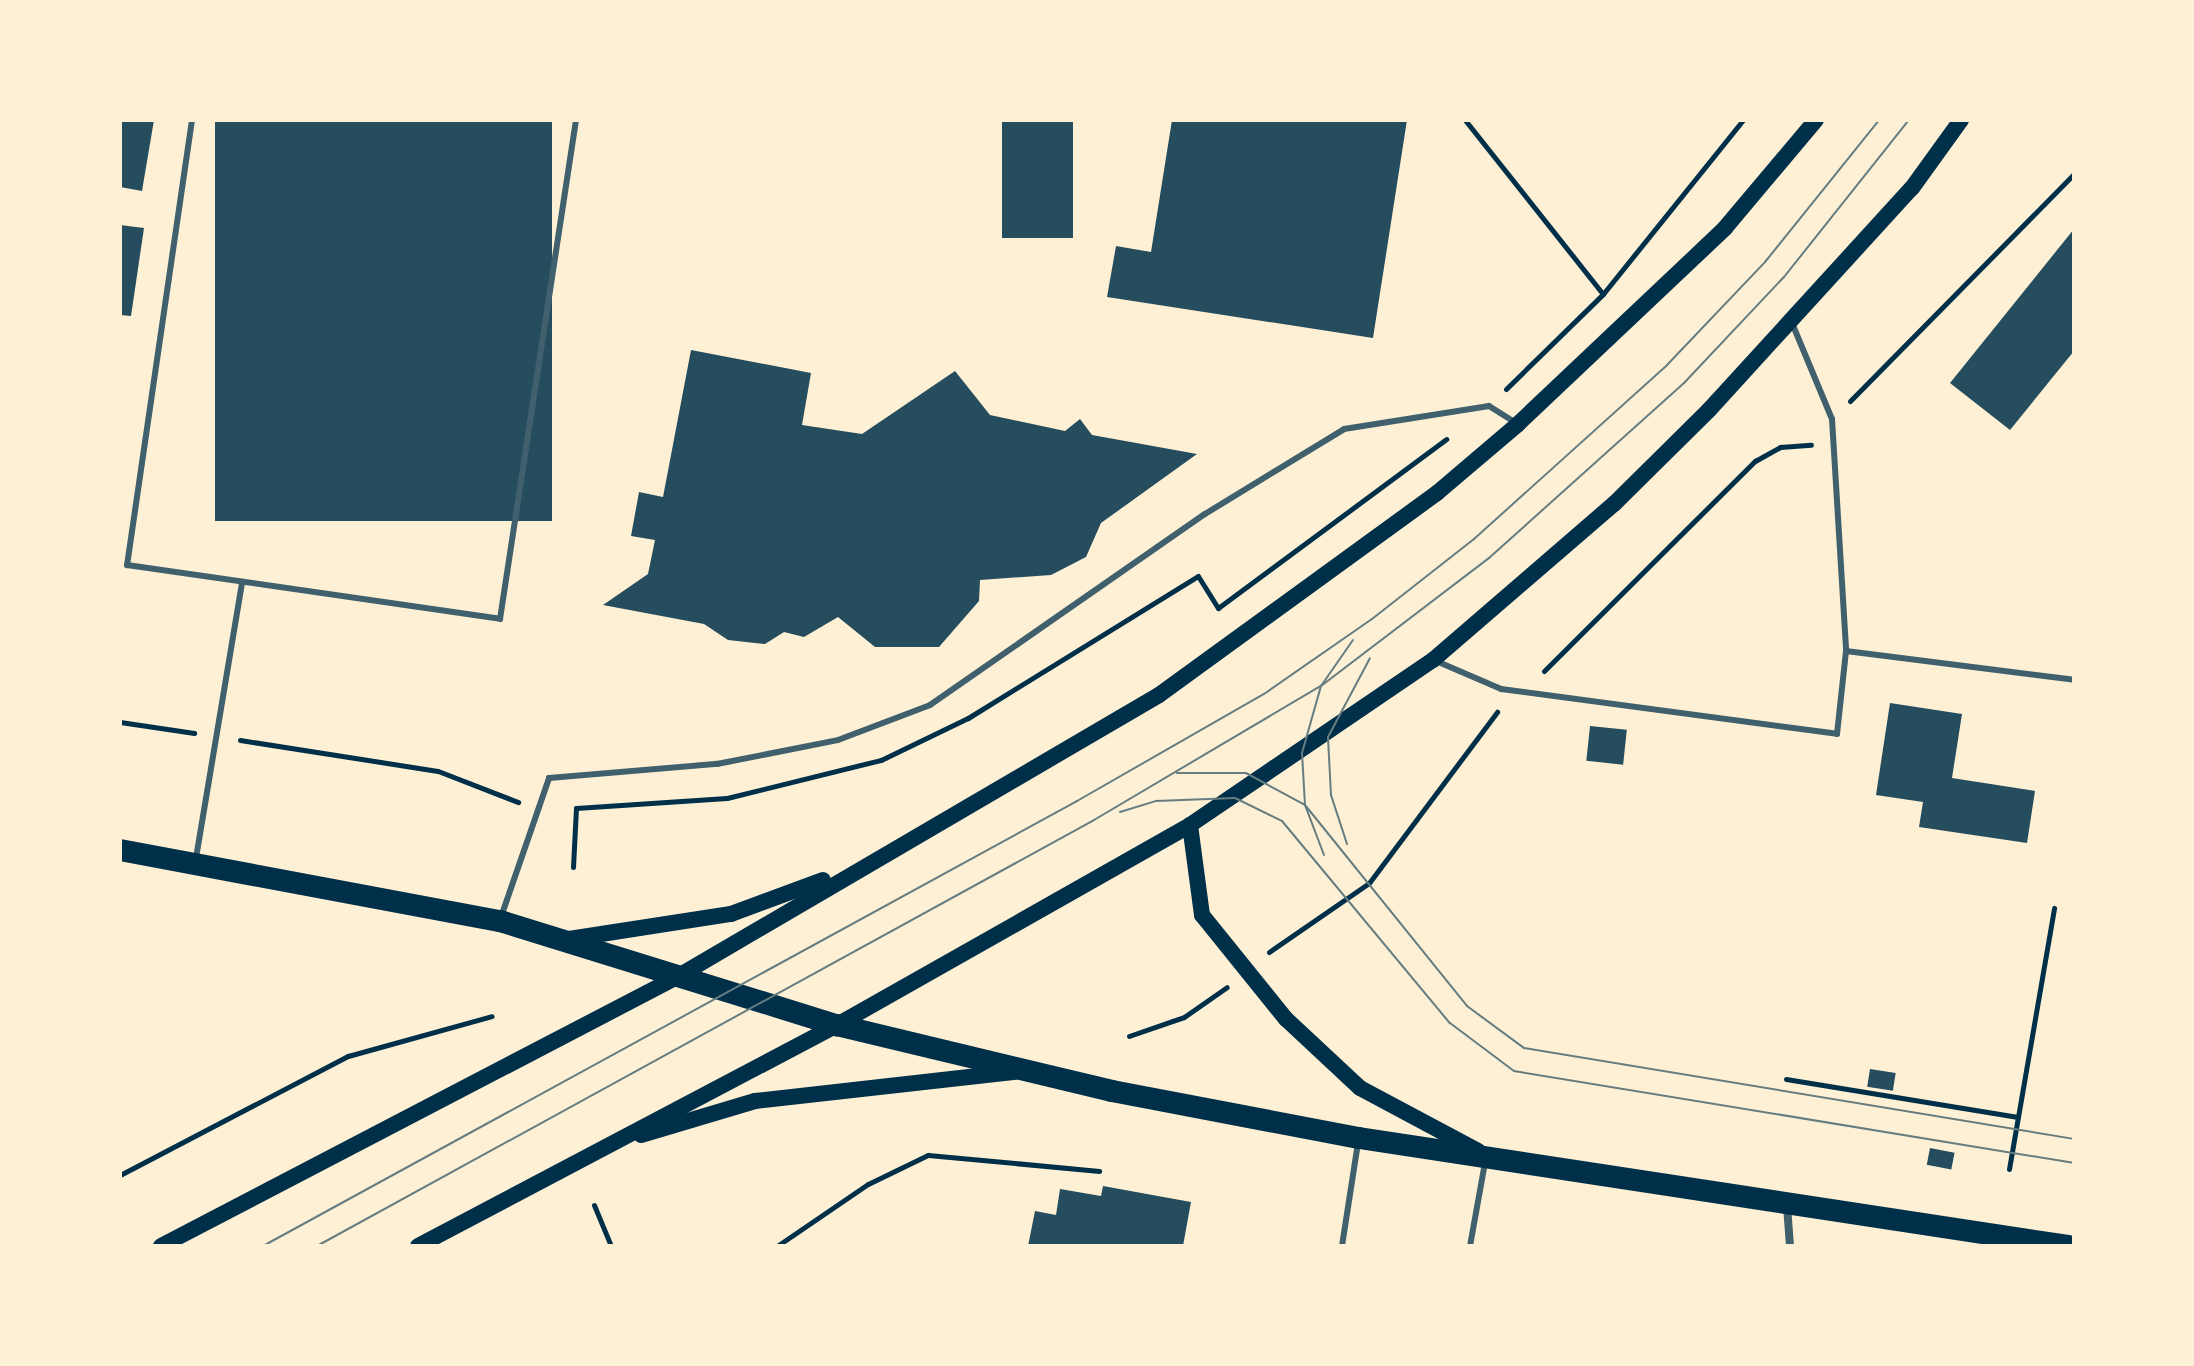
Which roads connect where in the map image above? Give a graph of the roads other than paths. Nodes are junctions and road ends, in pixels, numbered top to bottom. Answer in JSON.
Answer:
{"nodes":[{"id":1,"x":192,"y":120,"type":"edge"},
{"id":2,"x":576,"y":120,"type":"edge"},
{"id":3,"x":1816,"y":120,"type":"edge"},
{"id":4,"x":1961,"y":120,"type":"edge"},
{"id":5,"x":1792,"y":323,"type":"junction"},
{"id":6,"x":1518,"y":424,"type":"junction"},
{"id":7,"x":242,"y":583,"type":"junction"},
{"id":8,"x":1846,"y":651,"type":"junction"},
{"id":9,"x":1433,"y":660,"type":"junction"},
{"id":10,"x":2074,"y":680,"type":"edge"},
{"id":11,"x":1190,"y":825,"type":"junction"},
{"id":12,"x":894,"y":849,"type":"junction"},
{"id":13,"x":120,"y":850,"type":"edge"},
{"id":14,"x":195,"y":862,"type":"junction"},
{"id":15,"x":500,"y":921,"type":"junction"},
{"id":16,"x":569,"y":939,"type":"junction"},
{"id":17,"x":677,"y":977,"type":"junction"},
{"id":18,"x":837,"y":1025,"type":"junction"},
{"id":19,"x":1023,"y":1071,"type":"junction"},
{"id":20,"x":1359,"y":1138,"type":"junction"},
{"id":21,"x":605,"y":1146,"type":"junction"},
{"id":22,"x":1486,"y":1156,"type":"junction"},
{"id":23,"x":1786,"y":1201,"type":"junction"},
{"id":24,"x":161,"y":1246,"type":"edge"},
{"id":25,"x":418,"y":1246,"type":"edge"},
{"id":26,"x":1342,"y":1246,"type":"edge"},
{"id":27,"x":1470,"y":1246,"type":"edge"},
{"id":28,"x":1790,"y":1246,"type":"edge"},
{"id":29,"x":2068,"y":1246,"type":"edge"}],
"edges":[{"from":1,"to":7,"type":"lane"},
{"from":2,"to":7,"type":"lane"},
{"from":3,"to":6,"type":"main road"},
{"from":4,"to":5,"type":"main road"},
{"from":5,"to":8,"type":"lane"},
{"from":5,"to":9,"type":"main road"},
{"from":6,"to":12,"type":"main road"},
{"from":6,"to":15,"type":"lane"},
{"from":7,"to":14,"type":"lane"},
{"from":8,"to":9,"type":"lane"},
{"from":8,"to":10,"type":"lane"},
{"from":9,"to":11,"type":"main road"},
{"from":11,"to":18,"type":"main road"},
{"from":11,"to":22,"type":"main road"},
{"from":12,"to":16,"type":"main road"},
{"from":12,"to":17,"type":"main road"},
{"from":13,"to":14,"type":"highway"},
{"from":14,"to":15,"type":"highway"},
{"from":15,"to":16,"type":"highway"},
{"from":16,"to":17,"type":"highway"},
{"from":17,"to":18,"type":"highway"},
{"from":17,"to":24,"type":"main road"},
{"from":18,"to":19,"type":"highway"},
{"from":18,"to":21,"type":"main road"},
{"from":19,"to":20,"type":"highway"},
{"from":19,"to":21,"type":"main road"},
{"from":20,"to":22,"type":"highway"},
{"from":20,"to":26,"type":"lane"},
{"from":21,"to":25,"type":"main road"},
{"from":22,"to":23,"type":"highway"},
{"from":22,"to":27,"type":"lane"},
{"from":23,"to":28,"type":"street"},
{"from":23,"to":29,"type":"highway"}]}
